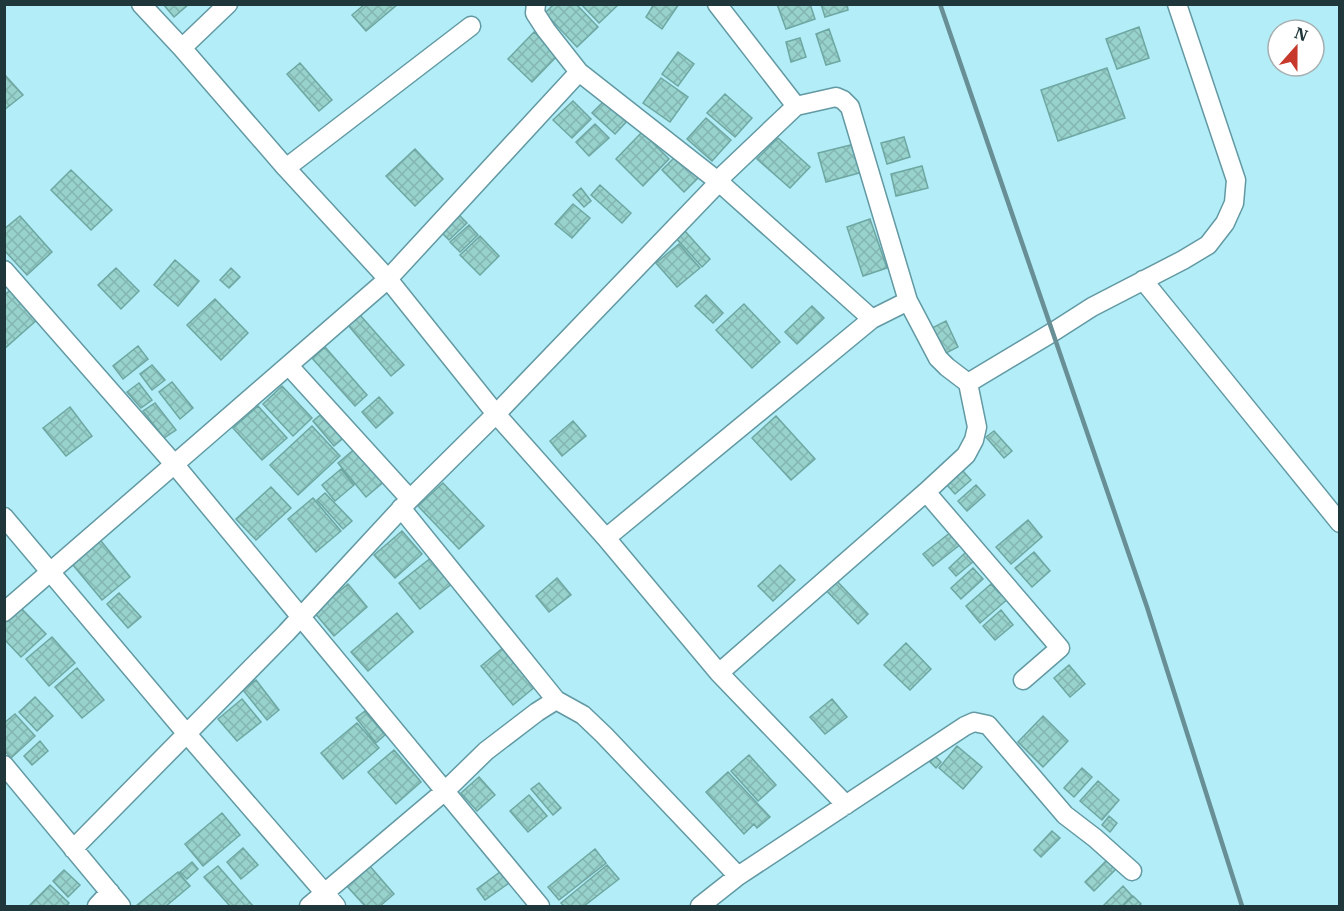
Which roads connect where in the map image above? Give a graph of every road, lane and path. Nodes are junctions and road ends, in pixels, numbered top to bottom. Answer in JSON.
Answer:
{"nodes":[{"id":1,"x":141,"y":4,"type":"edge"},
{"id":2,"x":228,"y":4,"type":"edge"},
{"id":3,"x":536,"y":4,"type":"edge"},
{"id":4,"x":717,"y":4,"type":"edge"},
{"id":5,"x":1177,"y":4,"type":"edge"},
{"id":6,"x":471,"y":26,"type":"dead end"},
{"id":7,"x":182,"y":48,"type":"junction"},
{"id":8,"x":579,"y":72,"type":"junction"},
{"id":9,"x":796,"y":106,"type":"junction"},
{"id":10,"x":286,"y":168,"type":"junction"},
{"id":11,"x":718,"y":181,"type":"junction"},
{"id":12,"x":4,"y":270,"type":"edge"},
{"id":13,"x":388,"y":279,"type":"junction"},
{"id":14,"x":1143,"y":280,"type":"junction"},
{"id":15,"x":908,"y":301,"type":"junction"},
{"id":16,"x":872,"y":319,"type":"junction"},
{"id":17,"x":289,"y":366,"type":"junction"},
{"id":18,"x":968,"y":383,"type":"junction"},
{"id":19,"x":496,"y":414,"type":"junction"},
{"id":20,"x":175,"y":465,"type":"junction"},
{"id":21,"x":926,"y":492,"type":"junction"},
{"id":22,"x":405,"y":503,"type":"junction"},
{"id":23,"x":4,"y":517,"type":"edge"},
{"id":24,"x":1340,"y":523,"type":"edge"},
{"id":25,"x":606,"y":538,"type":"junction"},
{"id":26,"x":51,"y":572,"type":"junction"},
{"id":27,"x":4,"y":612,"type":"edge"},
{"id":28,"x":301,"y":616,"type":"junction"},
{"id":29,"x":719,"y":673,"type":"junction"},
{"id":30,"x":1023,"y":680,"type":"dead end"},
{"id":31,"x":556,"y":700,"type":"junction"},
{"id":32,"x":187,"y":734,"type":"junction"},
{"id":33,"x":4,"y":765,"type":"edge"},
{"id":34,"x":445,"y":791,"type":"junction"},
{"id":35,"x":846,"y":805,"type":"junction"},
{"id":36,"x":73,"y":849,"type":"junction"},
{"id":37,"x":1132,"y":871,"type":"dead end"},
{"id":38,"x":738,"y":876,"type":"junction"},
{"id":39,"x":116,"y":899,"type":"edge"},
{"id":40,"x":331,"y":900,"type":"edge"},
{"id":41,"x":97,"y":906,"type":"edge"},
{"id":42,"x":309,"y":906,"type":"edge"},
{"id":43,"x":540,"y":906,"type":"edge"},
{"id":44,"x":700,"y":906,"type":"edge"}],
"edges":[{"from":1,"to":7,"type":"street"},
{"from":2,"to":7,"type":"street"},
{"from":3,"to":8,"type":"street"},
{"from":4,"to":9,"type":"street"},
{"from":5,"to":14,"type":"street"},
{"from":6,"to":10,"type":"street"},
{"from":7,"to":10,"type":"street"},
{"from":8,"to":11,"type":"street"},
{"from":8,"to":13,"type":"street"},
{"from":9,"to":11,"type":"street"},
{"from":9,"to":15,"type":"street"},
{"from":10,"to":13,"type":"street"},
{"from":11,"to":16,"type":"street"},
{"from":11,"to":19,"type":"street"},
{"from":12,"to":20,"type":"street"},
{"from":13,"to":17,"type":"street"},
{"from":13,"to":19,"type":"street"},
{"from":14,"to":18,"type":"street"},
{"from":14,"to":24,"type":"street"},
{"from":15,"to":16,"type":"street"},
{"from":15,"to":18,"type":"street"},
{"from":16,"to":25,"type":"street"},
{"from":17,"to":20,"type":"street"},
{"from":17,"to":22,"type":"street"},
{"from":18,"to":21,"type":"street"},
{"from":19,"to":22,"type":"street"},
{"from":19,"to":25,"type":"street"},
{"from":20,"to":26,"type":"street"},
{"from":20,"to":28,"type":"street"},
{"from":21,"to":29,"type":"street"},
{"from":21,"to":30,"type":"street"},
{"from":22,"to":28,"type":"street"},
{"from":22,"to":31,"type":"street"},
{"from":23,"to":26,"type":"street"},
{"from":25,"to":29,"type":"street"},
{"from":26,"to":27,"type":"street"},
{"from":26,"to":32,"type":"street"},
{"from":28,"to":32,"type":"street"},
{"from":28,"to":34,"type":"street"},
{"from":29,"to":35,"type":"street"},
{"from":31,"to":34,"type":"street"},
{"from":31,"to":38,"type":"street"},
{"from":32,"to":36,"type":"street"},
{"from":32,"to":40,"type":"street"},
{"from":33,"to":36,"type":"street"},
{"from":34,"to":40,"type":"street"},
{"from":34,"to":43,"type":"street"},
{"from":35,"to":37,"type":"street"},
{"from":35,"to":38,"type":"street"},
{"from":36,"to":39,"type":"street"},
{"from":38,"to":44,"type":"street"},
{"from":39,"to":41,"type":"street"},
{"from":40,"to":42,"type":"street"}]}
